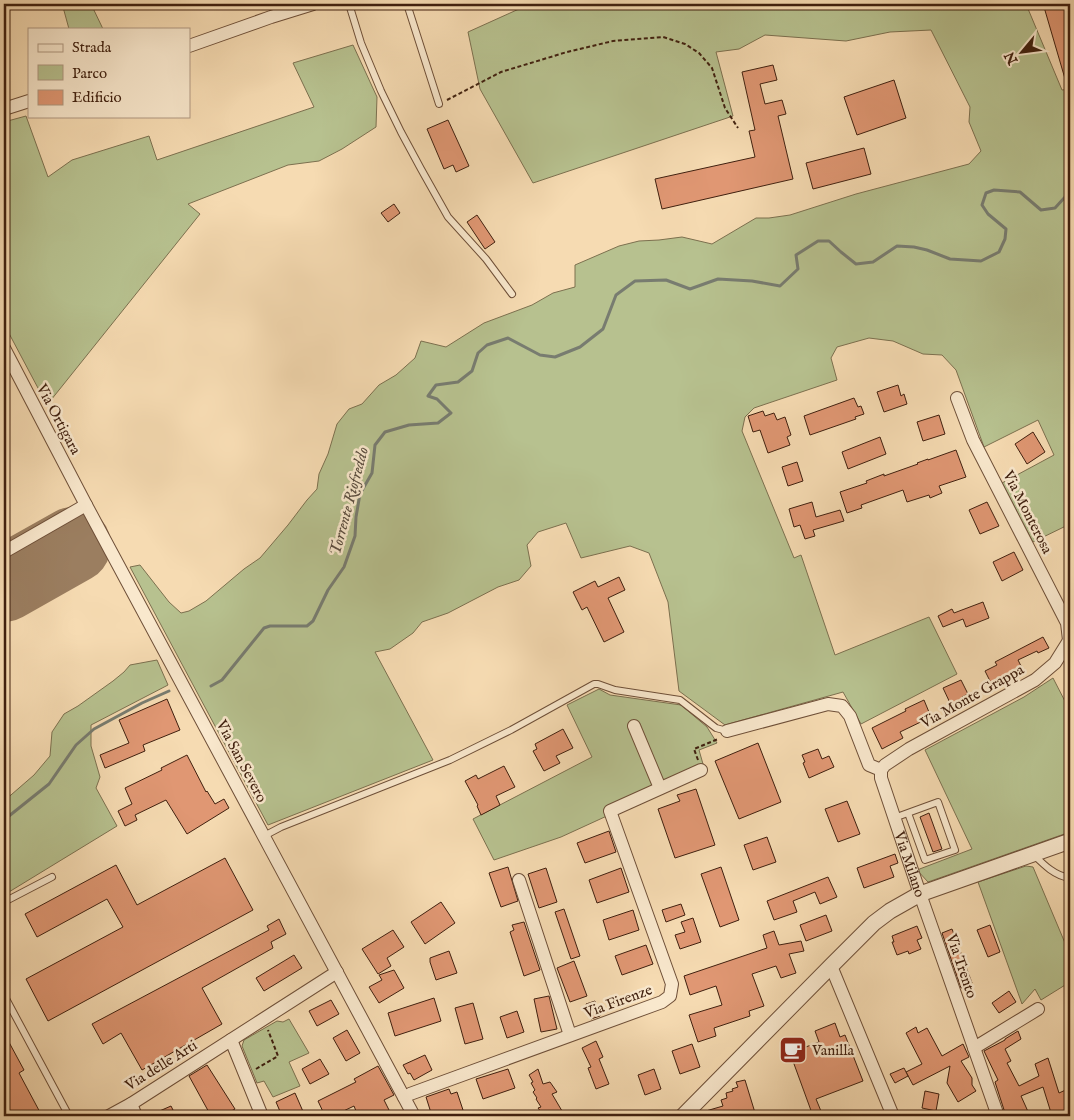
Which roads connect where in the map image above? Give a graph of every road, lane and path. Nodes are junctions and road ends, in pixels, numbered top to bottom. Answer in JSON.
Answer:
{"nodes":[{"id":1,"x":312,"y":4,"type":"edge"},
{"id":2,"x":350,"y":4,"type":"edge"},
{"id":3,"x":407,"y":4,"type":"edge"},
{"id":4,"x":190,"y":46,"type":"edge"},
{"id":5,"x":28,"y":101,"type":"edge"},
{"id":6,"x":439,"y":104,"type":"joint"},
{"id":7,"x":4,"y":109,"type":"edge"},
{"id":8,"x":738,"y":128,"type":"dead end"},
{"id":9,"x":512,"y":294,"type":"dead end"},
{"id":10,"x":4,"y":348,"type":"edge"},
{"id":11,"x":957,"y":398,"type":"dead end"},
{"id":12,"x":86,"y":505,"type":"junction"},
{"id":13,"x":4,"y":552,"type":"edge"},
{"id":14,"x":1069,"y":640,"type":"edge"},
{"id":15,"x":634,"y":726,"type":"dead end"},
{"id":16,"x":727,"y":731,"type":"junction"},
{"id":17,"x":701,"y":770,"type":"joint"},
{"id":18,"x":881,"y":770,"type":"junction"},
{"id":19,"x":660,"y":788,"type":"junction"},
{"id":20,"x":908,"y":813,"type":"junction"},
{"id":21,"x":894,"y":818,"type":"junction"},
{"id":22,"x":264,"y":836,"type":"junction"},
{"id":23,"x":1070,"y":841,"type":"edge"},
{"id":24,"x":1033,"y":854,"type":"junction"},
{"id":25,"x":52,"y":877,"type":"dead end"},
{"id":26,"x":1070,"y":878,"type":"edge"},
{"id":27,"x":518,"y":880,"type":"dead end"},
{"id":28,"x":920,"y":894,"type":"junction"},
{"id":29,"x":4,"y":902,"type":"edge"},
{"id":30,"x":831,"y":966,"type":"junction"},
{"id":31,"x":337,"y":972,"type":"junction"},
{"id":32,"x":4,"y":995,"type":"edge"},
{"id":33,"x":1038,"y":1009,"type":"dead end"},
{"id":34,"x":264,"y":1019,"type":"junction"},
{"id":35,"x":570,"y":1035,"type":"junction"},
{"id":36,"x":231,"y":1040,"type":"junction"},
{"id":37,"x":974,"y":1048,"type":"junction"},
{"id":38,"x":246,"y":1076,"type":"junction"},
{"id":39,"x":404,"y":1097,"type":"junction"},
{"id":40,"x":130,"y":1104,"type":"junction"},
{"id":41,"x":69,"y":1116,"type":"edge"},
{"id":42,"x":109,"y":1116,"type":"edge"},
{"id":43,"x":136,"y":1116,"type":"edge"},
{"id":44,"x":262,"y":1116,"type":"edge"},
{"id":45,"x":414,"y":1116,"type":"edge"},
{"id":46,"x":683,"y":1116,"type":"edge"},
{"id":47,"x":893,"y":1116,"type":"edge"},
{"id":48,"x":998,"y":1116,"type":"edge"}],
"edges":[{"from":1,"to":4,"type":"street"},
{"from":2,"to":9,"type":"lane"},
{"from":3,"to":6,"type":"lane"},
{"from":5,"to":7,"type":"street"},
{"from":6,"to":8,"type":"path"},
{"from":10,"to":12,"type":"street","name":"Via Ortigara"},
{"from":11,"to":14,"type":"street","name":"Via Monterosa"},
{"from":12,"to":13,"type":"street"},
{"from":12,"to":22,"type":"street","name":"Via San Severo"},
{"from":14,"to":18,"type":"street","name":"Via Monte Grappa"},
{"from":15,"to":19,"type":"street"},
{"from":16,"to":17,"type":"path"},
{"from":16,"to":18,"type":"street"},
{"from":16,"to":22,"type":"lane"},
{"from":17,"to":19,"type":"street"},
{"from":18,"to":21,"type":"street","name":"Via Milano"},
{"from":19,"to":35,"type":"street","name":"Via Firenze"},
{"from":20,"to":20,"type":"lane"},
{"from":20,"to":21,"type":"lane"},
{"from":21,"to":28,"type":"street","name":"Via Milano"},
{"from":22,"to":31,"type":"street","name":"Via San Severo"},
{"from":23,"to":24,"type":"street"},
{"from":24,"to":26,"type":"lane"},
{"from":24,"to":28,"type":"street"},
{"from":25,"to":29,"type":"lane"},
{"from":27,"to":35,"type":"street"},
{"from":28,"to":30,"type":"street","name":"Via Milano"},
{"from":28,"to":37,"type":"street","name":"Via Trento"},
{"from":30,"to":46,"type":"street","name":"Via Milano"},
{"from":30,"to":47,"type":"street"},
{"from":31,"to":34,"type":"street","name":"Via delle Arti"},
{"from":31,"to":39,"type":"street","name":"Via San Severo"},
{"from":32,"to":41,"type":"lane"},
{"from":33,"to":37,"type":"street"},
{"from":34,"to":36,"type":"street","name":"Via delle Arti"},
{"from":34,"to":38,"type":"path"},
{"from":35,"to":39,"type":"street","name":"Via Firenze"},
{"from":36,"to":38,"type":"street"},
{"from":36,"to":40,"type":"street","name":"Via delle Arti"},
{"from":37,"to":48,"type":"street","name":"Via Trento"},
{"from":38,"to":44,"type":"street"},
{"from":39,"to":45,"type":"street","name":"Via San Severo"},
{"from":40,"to":42,"type":"street","name":"Via delle Arti"},
{"from":40,"to":43,"type":"street"}]}
